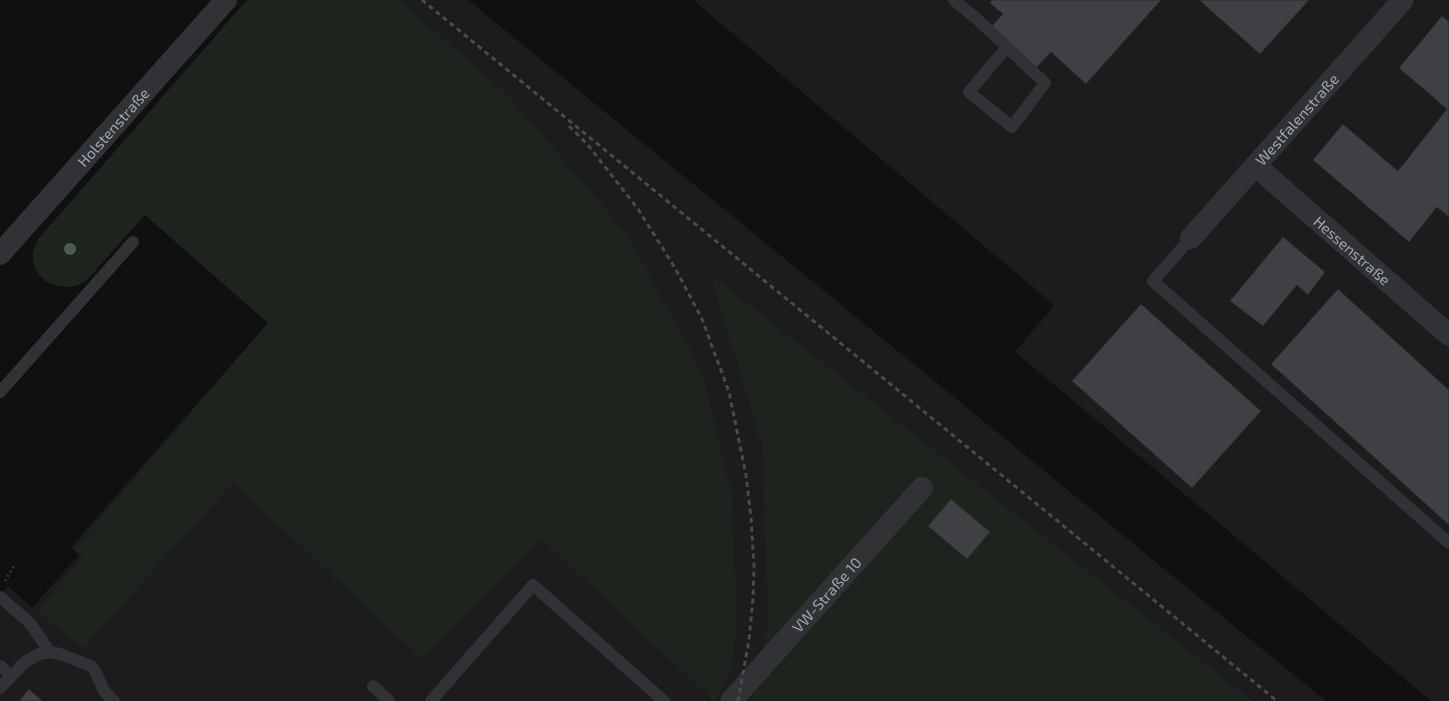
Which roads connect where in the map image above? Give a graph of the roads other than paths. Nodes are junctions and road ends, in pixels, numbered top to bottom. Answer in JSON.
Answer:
{"nodes":[{"id":1,"x":226,"y":0,"type":"edge"},
{"id":2,"x":954,"y":0,"type":"edge"},
{"id":3,"x":1403,"y":0,"type":"edge"},
{"id":4,"x":1007,"y":47,"type":"junction"},
{"id":5,"x":1256,"y":166,"type":"junction"},
{"id":6,"x":1191,"y":238,"type":"joint"},
{"id":7,"x":133,"y":242,"type":"dead end"},
{"id":8,"x":0,"y":254,"type":"edge"},
{"id":9,"x":1449,"y":335,"type":"edge"},
{"id":10,"x":0,"y":392,"type":"edge"},
{"id":11,"x":922,"y":488,"type":"dead end"},
{"id":12,"x":1449,"y":543,"type":"edge"},
{"id":13,"x":0,"y":596,"type":"edge"},
{"id":14,"x":50,"y":652,"type":"junction"},
{"id":15,"x":0,"y":666,"type":"edge"},
{"id":16,"x":11,"y":676,"type":"junction"},
{"id":17,"x":373,"y":686,"type":"dead end"},
{"id":18,"x":0,"y":688,"type":"edge"},
{"id":19,"x":114,"y":701,"type":"edge"},
{"id":20,"x":389,"y":701,"type":"edge"},
{"id":21,"x":430,"y":701,"type":"edge"},
{"id":22,"x":664,"y":701,"type":"edge"},
{"id":23,"x":730,"y":701,"type":"edge"}],
"edges":[{"from":1,"to":8,"type":"street","name":"Holstenstraße"},
{"from":2,"to":4,"type":"lane"},
{"from":3,"to":5,"type":"street","name":"Westfalenstraße"},
{"from":4,"to":4,"type":"lane"},
{"from":5,"to":6,"type":"street","name":"Westfalenstraße"},
{"from":5,"to":9,"type":"street","name":"Hessenstraße"},
{"from":6,"to":12,"type":"lane"},
{"from":7,"to":10,"type":"lane"},
{"from":11,"to":23,"type":"street","name":"VW-Straße 10"},
{"from":13,"to":14,"type":"lane"},
{"from":14,"to":16,"type":"lane"},
{"from":14,"to":19,"type":"lane"},
{"from":15,"to":16,"type":"lane"},
{"from":16,"to":18,"type":"lane"},
{"from":17,"to":20,"type":"lane"},
{"from":21,"to":22,"type":"lane"}]}
